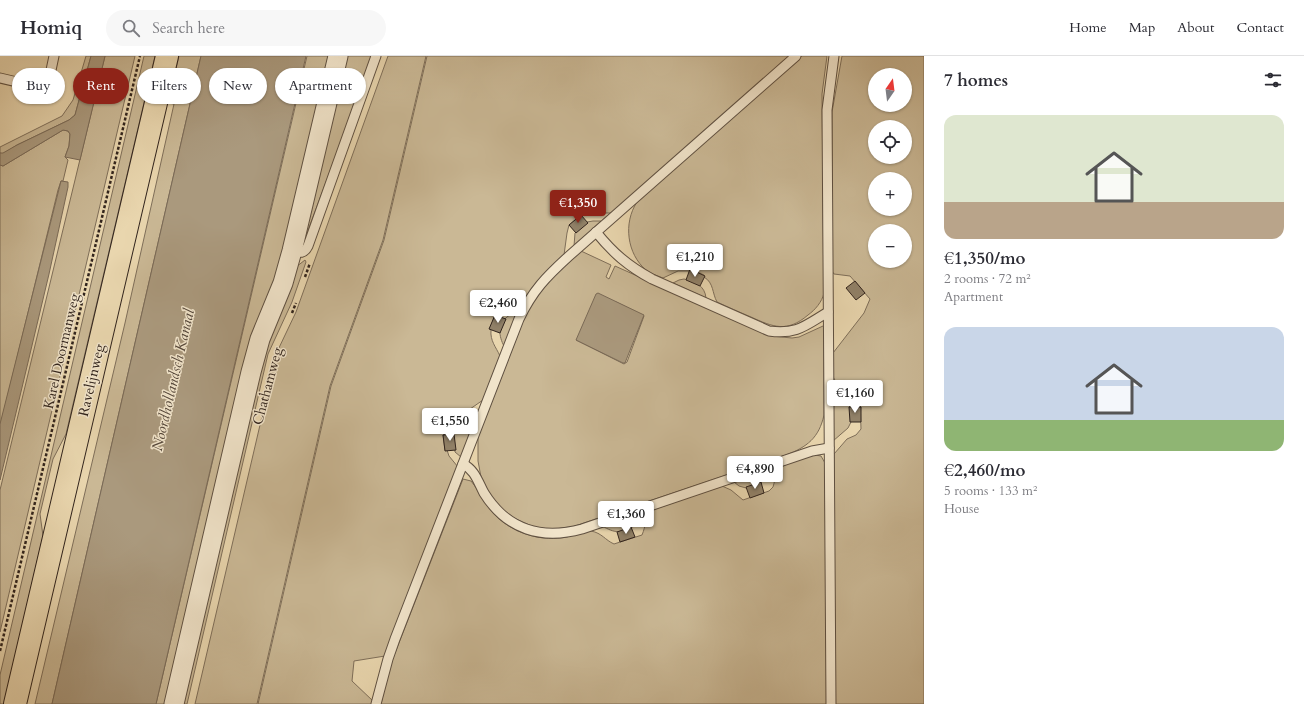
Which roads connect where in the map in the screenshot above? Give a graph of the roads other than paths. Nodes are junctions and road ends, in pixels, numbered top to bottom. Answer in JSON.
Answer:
{"nodes":[{"id":1,"x":54,"y":56,"type":"edge"},
{"id":2,"x":167,"y":56,"type":"edge"},
{"id":3,"x":338,"y":56,"type":"edge"},
{"id":4,"x":376,"y":56,"type":"edge"},
{"id":5,"x":796,"y":56,"type":"edge"},
{"id":6,"x":834,"y":56,"type":"edge"},
{"id":7,"x":0,"y":78,"type":"edge"},
{"id":8,"x":596,"y":232,"type":"junction"},
{"id":9,"x":292,"y":251,"type":"junction"},
{"id":10,"x":828,"y":312,"type":"junction"},
{"id":11,"x":829,"y":448,"type":"junction"},
{"id":12,"x":463,"y":464,"type":"junction"},
{"id":13,"x":16,"y":704,"type":"edge"},
{"id":14,"x":174,"y":704,"type":"edge"},
{"id":15,"x":376,"y":704,"type":"edge"},
{"id":16,"x":831,"y":704,"type":"edge"}],
"edges":[{"from":1,"to":7,"type":"lane"},
{"from":2,"to":13,"type":"main road","name":"Ravelijnweg"},
{"from":3,"to":9,"type":"street","name":"Chathamweg"},
{"from":4,"to":9,"type":"lane"},
{"from":5,"to":8,"type":"lane"},
{"from":6,"to":10,"type":"lane"},
{"from":8,"to":10,"type":"lane"},
{"from":8,"to":12,"type":"lane"},
{"from":9,"to":14,"type":"street","name":"Chathamweg"},
{"from":10,"to":11,"type":"lane"},
{"from":11,"to":12,"type":"lane"},
{"from":11,"to":16,"type":"lane"},
{"from":12,"to":15,"type":"lane"}]}
